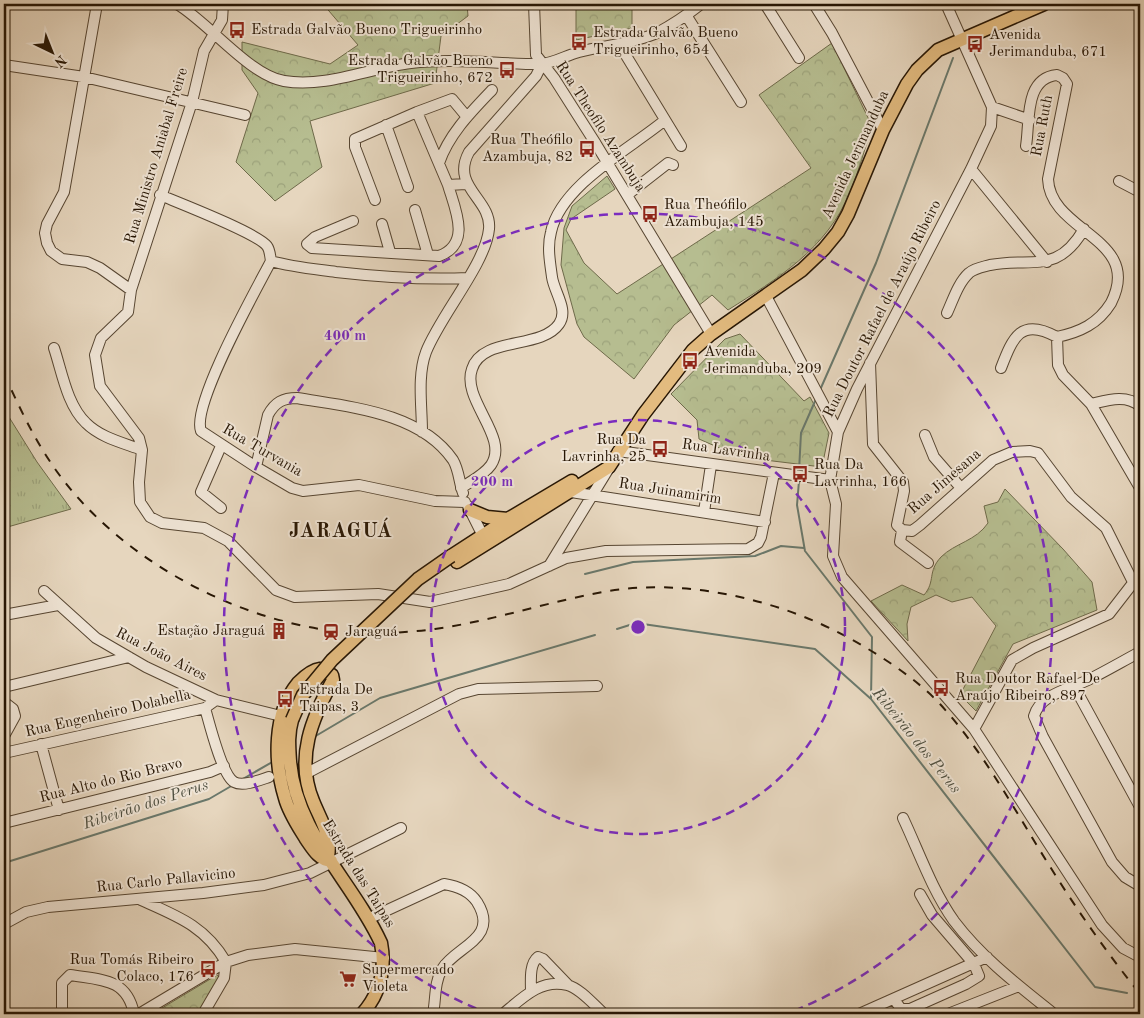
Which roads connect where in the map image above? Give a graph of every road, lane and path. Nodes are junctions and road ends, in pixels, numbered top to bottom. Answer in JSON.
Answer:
{"nodes":[{"id":1,"x":97,"y":4,"type":"edge"},
{"id":2,"x":177,"y":4,"type":"edge"},
{"id":3,"x":223,"y":4,"type":"edge"},
{"id":4,"x":534,"y":4,"type":"edge"},
{"id":5,"x":701,"y":4,"type":"edge"},
{"id":6,"x":765,"y":4,"type":"edge"},
{"id":7,"x":815,"y":4,"type":"edge"},
{"id":8,"x":946,"y":4,"type":"edge"},
{"id":9,"x":1044,"y":4,"type":"edge"},
{"id":10,"x":686,"y":15,"type":"junction"},
{"id":11,"x":214,"y":34,"type":"junction"},
{"id":12,"x":961,"y":40,"type":"junction"},
{"id":13,"x":619,"y":44,"type":"junction"},
{"id":14,"x":800,"y":58,"type":"dead end"},
{"id":15,"x":542,"y":64,"type":"junction"},
{"id":16,"x":4,"y":65,"type":"edge"},
{"id":17,"x":84,"y":77,"type":"junction"},
{"id":18,"x":492,"y":90,"type":"dead end"},
{"id":19,"x":192,"y":102,"type":"junction"},
{"id":20,"x":742,"y":102,"type":"dead end"},
{"id":21,"x":992,"y":107,"type":"junction"},
{"id":22,"x":416,"y":112,"type":"junction"},
{"id":23,"x":245,"y":115,"type":"dead end"},
{"id":24,"x":467,"y":117,"type":"junction"},
{"id":25,"x":665,"y":120,"type":"junction"},
{"id":26,"x":1030,"y":120,"type":"junction"},
{"id":27,"x":386,"y":125,"type":"junction"},
{"id":28,"x":883,"y":130,"type":"junction"},
{"id":29,"x":681,"y":146,"type":"dead end"},
{"id":30,"x":1026,"y":146,"type":"dead end"},
{"id":31,"x":439,"y":163,"type":"junction"},
{"id":32,"x":608,"y":164,"type":"junction"},
{"id":33,"x":673,"y":165,"type":"dead end"},
{"id":34,"x":971,"y":169,"type":"junction"},
{"id":35,"x":1119,"y":180,"type":"dead end"},
{"id":36,"x":466,"y":184,"type":"junction"},
{"id":37,"x":448,"y":185,"type":"junction"},
{"id":38,"x":408,"y":187,"type":"dead end"},
{"id":39,"x":1140,"y":192,"type":"edge"},
{"id":40,"x":160,"y":195,"type":"junction"},
{"id":41,"x":627,"y":195,"type":"junction"},
{"id":42,"x":375,"y":200,"type":"dead end"},
{"id":43,"x":415,"y":210,"type":"dead end"},
{"id":44,"x":353,"y":221,"type":"dead end"},
{"id":45,"x":382,"y":224,"type":"dead end"},
{"id":46,"x":1084,"y":229,"type":"junction"},
{"id":47,"x":390,"y":252,"type":"junction"},
{"id":48,"x":428,"y":255,"type":"junction"},
{"id":49,"x":271,"y":261,"type":"junction"},
{"id":50,"x":1048,"y":262,"type":"junction"},
{"id":51,"x":468,"y":278,"type":"junction"},
{"id":52,"x":131,"y":290,"type":"junction"},
{"id":53,"x":766,"y":296,"type":"junction"},
{"id":54,"x":947,"y":313,"type":"dead end"},
{"id":55,"x":711,"y":334,"type":"junction"},
{"id":56,"x":1057,"y":337,"type":"junction"},
{"id":57,"x":54,"y":348,"type":"dead end"},
{"id":58,"x":870,"y":362,"type":"junction"},
{"id":59,"x":1001,"y":368,"type":"dead end"},
{"id":60,"x":1138,"y":401,"type":"edge"},
{"id":61,"x":1091,"y":404,"type":"junction"},
{"id":62,"x":422,"y":432,"type":"junction"},
{"id":63,"x":838,"y":432,"type":"junction"},
{"id":64,"x":925,"y":435,"type":"dead end"},
{"id":65,"x":221,"y":446,"type":"junction"},
{"id":66,"x":142,"y":450,"type":"junction"},
{"id":67,"x":614,"y":458,"type":"junction"},
{"id":68,"x":711,"y":465,"type":"junction"},
{"id":69,"x":256,"y":467,"type":"junction"},
{"id":70,"x":774,"y":473,"type":"junction"},
{"id":71,"x":830,"y":480,"type":"junction"},
{"id":72,"x":461,"y":488,"type":"junction"},
{"id":73,"x":960,"y":488,"type":"junction"},
{"id":74,"x":1140,"y":488,"type":"edge"},
{"id":75,"x":571,"y":492,"type":"junction"},
{"id":76,"x":592,"y":496,"type":"junction"},
{"id":77,"x":468,"y":506,"type":"junction"},
{"id":78,"x":221,"y":508,"type":"dead end"},
{"id":79,"x":704,"y":512,"type":"junction"},
{"id":80,"x":508,"y":518,"type":"junction"},
{"id":81,"x":765,"y":522,"type":"junction"},
{"id":82,"x":902,"y":530,"type":"junction"},
{"id":83,"x":482,"y":534,"type":"junction"},
{"id":84,"x":454,"y":559,"type":"junction"},
{"id":85,"x":928,"y":563,"type":"dead end"},
{"id":86,"x":549,"y":566,"type":"junction"},
{"id":87,"x":1140,"y":574,"type":"edge"},
{"id":88,"x":1134,"y":584,"type":"junction"},
{"id":89,"x":44,"y":590,"type":"dead end"},
{"id":90,"x":58,"y":605,"type":"junction"},
{"id":91,"x":4,"y":615,"type":"edge"},
{"id":92,"x":1140,"y":652,"type":"edge"},
{"id":93,"x":129,"y":657,"type":"junction"},
{"id":94,"x":4,"y":686,"type":"edge"},
{"id":95,"x":597,"y":686,"type":"dead end"},
{"id":96,"x":1074,"y":686,"type":"junction"},
{"id":97,"x":216,"y":700,"type":"junction"},
{"id":98,"x":4,"y":702,"type":"edge"},
{"id":99,"x":205,"y":708,"type":"junction"},
{"id":100,"x":291,"y":720,"type":"junction"},
{"id":101,"x":974,"y":729,"type":"junction"},
{"id":102,"x":4,"y":736,"type":"edge"},
{"id":103,"x":41,"y":744,"type":"junction"},
{"id":104,"x":4,"y":753,"type":"edge"},
{"id":105,"x":224,"y":766,"type":"junction"},
{"id":106,"x":307,"y":773,"type":"junction"},
{"id":107,"x":269,"y":777,"type":"dead end"},
{"id":108,"x":1140,"y":807,"type":"edge"},
{"id":109,"x":59,"y":810,"type":"junction"},
{"id":110,"x":903,"y":818,"type":"dead end"},
{"id":111,"x":4,"y":823,"type":"edge"},
{"id":112,"x":401,"y":828,"type":"dead end"},
{"id":113,"x":329,"y":859,"type":"junction"},
{"id":114,"x":1140,"y":886,"type":"edge"},
{"id":115,"x":920,"y":894,"type":"dead end"},
{"id":116,"x":140,"y":899,"type":"junction"},
{"id":117,"x":368,"y":920,"type":"junction"},
{"id":118,"x":4,"y":924,"type":"edge"},
{"id":119,"x":987,"y":957,"type":"junction"},
{"id":120,"x":1140,"y":957,"type":"edge"},
{"id":121,"x":384,"y":958,"type":"junction"},
{"id":122,"x":226,"y":962,"type":"junction"},
{"id":123,"x":974,"y":964,"type":"junction"},
{"id":124,"x":568,"y":985,"type":"junction"},
{"id":125,"x":1019,"y":986,"type":"junction"},
{"id":126,"x":531,"y":992,"type":"junction"},
{"id":127,"x":894,"y":999,"type":"junction"},
{"id":128,"x":62,"y":1014,"type":"edge"},
{"id":129,"x":134,"y":1014,"type":"edge"},
{"id":130,"x":138,"y":1014,"type":"edge"},
{"id":131,"x":204,"y":1014,"type":"edge"},
{"id":132,"x":364,"y":1014,"type":"edge"},
{"id":133,"x":433,"y":1014,"type":"edge"},
{"id":134,"x":503,"y":1014,"type":"edge"},
{"id":135,"x":604,"y":1014,"type":"edge"},
{"id":136,"x":859,"y":1014,"type":"edge"},
{"id":137,"x":948,"y":1014,"type":"edge"},
{"id":138,"x":1054,"y":1014,"type":"edge"}],
"edges":[{"from":1,"to":17,"type":"street"},
{"from":2,"to":11,"type":"street"},
{"from":3,"to":11,"type":"street","name":"Rua Ministro Aniabal Freire"},
{"from":4,"to":15,"type":"street"},
{"from":5,"to":10,"type":"street"},
{"from":6,"to":14,"type":"street"},
{"from":7,"to":28,"type":"street"},
{"from":8,"to":12,"type":"street"},
{"from":9,"to":12,"type":"main road","name":"Avenida Jerimanduba"},
{"from":10,"to":13,"type":"street"},
{"from":10,"to":20,"type":"street"},
{"from":11,"to":15,"type":"street"},
{"from":11,"to":19,"type":"street","name":"Rua Ministro Aniabal Freire"},
{"from":12,"to":21,"type":"street"},
{"from":12,"to":28,"type":"main road","name":"Avenida Jerimanduba"},
{"from":13,"to":15,"type":"street"},
{"from":13,"to":25,"type":"street"},
{"from":15,"to":32,"type":"street","name":"Rua Theofilo Azambuja"},
{"from":15,"to":36,"type":"street"},
{"from":16,"to":17,"type":"street"},
{"from":17,"to":19,"type":"street"},
{"from":17,"to":52,"type":"street"},
{"from":18,"to":24,"type":"street"},
{"from":19,"to":23,"type":"street"},
{"from":19,"to":40,"type":"street","name":"Rua Ministro Aniabal Freire"},
{"from":21,"to":26,"type":"street"},
{"from":21,"to":34,"type":"street","name":"Rua Doutor Rafael de Araújo Ribeiro"},
{"from":22,"to":24,"type":"street"},
{"from":22,"to":27,"type":"street"},
{"from":22,"to":31,"type":"street"},
{"from":24,"to":31,"type":"street"},
{"from":25,"to":29,"type":"street"},
{"from":25,"to":32,"type":"street"},
{"from":26,"to":30,"type":"street","name":"Rua Ruth"},
{"from":26,"to":46,"type":"street","name":"Rua Ruth"},
{"from":27,"to":38,"type":"street"},
{"from":27,"to":42,"type":"street"},
{"from":28,"to":53,"type":"main road","name":"Avenida Jerimanduba"},
{"from":31,"to":37,"type":"street"},
{"from":32,"to":41,"type":"street","name":"Rua Theofilo Azambuja"},
{"from":32,"to":72,"type":"street"},
{"from":33,"to":41,"type":"street"},
{"from":34,"to":50,"type":"street"},
{"from":34,"to":58,"type":"street","name":"Rua Doutor Rafael de Araújo Ribeiro"},
{"from":35,"to":39,"type":"street"},
{"from":36,"to":37,"type":"street"},
{"from":36,"to":51,"type":"street"},
{"from":37,"to":48,"type":"street"},
{"from":40,"to":49,"type":"street"},
{"from":40,"to":52,"type":"street","name":"Rua Ministro Aniabal Freire"},
{"from":41,"to":55,"type":"street","name":"Rua Theofilo Azambuja"},
{"from":43,"to":48,"type":"street"},
{"from":44,"to":47,"type":"street"},
{"from":45,"to":47,"type":"street"},
{"from":46,"to":50,"type":"street"},
{"from":46,"to":56,"type":"street"},
{"from":47,"to":48,"type":"street"},
{"from":49,"to":51,"type":"street"},
{"from":49,"to":65,"type":"street","name":"Rua Turvania"},
{"from":50,"to":54,"type":"street"},
{"from":51,"to":62,"type":"street"},
{"from":52,"to":66,"type":"street","name":"Rua Ministro Aniabal Freire"},
{"from":53,"to":55,"type":"main road","name":"Avenida Jerimanduba"},
{"from":53,"to":63,"type":"street"},
{"from":55,"to":67,"type":"main road","name":"Avenida Jerimanduba"},
{"from":56,"to":59,"type":"street"},
{"from":56,"to":61,"type":"street"},
{"from":57,"to":66,"type":"street"},
{"from":58,"to":63,"type":"street","name":"Rua Doutor Rafael de Araújo Ribeiro"},
{"from":58,"to":82,"type":"street"},
{"from":60,"to":61,"type":"street"},
{"from":61,"to":74,"type":"street"},
{"from":62,"to":69,"type":"street"},
{"from":62,"to":72,"type":"street"},
{"from":63,"to":71,"type":"street","name":"Rua Doutor Rafael de Araújo Ribeiro"},
{"from":64,"to":73,"type":"street"},
{"from":65,"to":69,"type":"street","name":"Rua Turvania"},
{"from":65,"to":78,"type":"street"},
{"from":66,"to":86,"type":"street"},
{"from":67,"to":68,"type":"street","name":"Rua Lavrinha"},
{"from":67,"to":75,"type":"main road"},
{"from":67,"to":76,"type":"street"},
{"from":67,"to":80,"type":"main road"},
{"from":68,"to":70,"type":"street","name":"Rua Lavrinha"},
{"from":68,"to":79,"type":"street"},
{"from":69,"to":77,"type":"street","name":"Rua Turvania"},
{"from":70,"to":71,"type":"street","name":"Rua Lavrinha"},
{"from":70,"to":81,"type":"street"},
{"from":71,"to":101,"type":"street","name":"Rua Doutor Rafael de Araújo Ribeiro"},
{"from":72,"to":77,"type":"street"},
{"from":73,"to":82,"type":"street","name":"Rua Jimesana"},
{"from":73,"to":88,"type":"street","name":"Rua Jimesana"},
{"from":75,"to":76,"type":"street","name":"Rua Juinamirim"},
{"from":75,"to":84,"type":"main road"},
{"from":76,"to":79,"type":"street","name":"Rua Juinamirim"},
{"from":76,"to":86,"type":"street"},
{"from":77,"to":80,"type":"main road"},
{"from":77,"to":83,"type":"street"},
{"from":79,"to":81,"type":"street","name":"Rua Juinamirim"},
{"from":80,"to":83,"type":"main road"},
{"from":81,"to":86,"type":"street"},
{"from":82,"to":85,"type":"street"},
{"from":83,"to":84,"type":"main road"},
{"from":84,"to":100,"type":"main road","name":"Estrada das Taipas","bridge":true},
{"from":87,"to":88,"type":"street"},
{"from":88,"to":101,"type":"street"},
{"from":89,"to":90,"type":"street","name":"Rua João Aires"},
{"from":90,"to":91,"type":"street"},
{"from":90,"to":93,"type":"street","name":"Rua João Aires"},
{"from":92,"to":96,"type":"street"},
{"from":93,"to":94,"type":"street"},
{"from":93,"to":97,"type":"street","name":"Rua João Aires"},
{"from":95,"to":106,"type":"street"},
{"from":96,"to":108,"type":"street"},
{"from":96,"to":114,"type":"street"},
{"from":97,"to":99,"type":"street","name":"Rua Engenheiro Dolabella"},
{"from":97,"to":100,"type":"street","name":"Rua João Aires"},
{"from":98,"to":102,"type":"street"},
{"from":99,"to":103,"type":"street","name":"Rua Engenheiro Dolabella"},
{"from":99,"to":105,"type":"street"},
{"from":100,"to":106,"type":"main road"},
{"from":100,"to":113,"type":"main road","name":"Estrada das Taipas"},
{"from":100,"to":113,"type":"main road"},
{"from":101,"to":120,"type":"street","name":"Rua Doutor Rafael de Araújo Ribeiro"},
{"from":103,"to":104,"type":"street","name":"Rua Engenheiro Dolabella"},
{"from":103,"to":109,"type":"street"},
{"from":105,"to":107,"type":"street"},
{"from":105,"to":109,"type":"street","name":"Rua Alto do Rio Bravo"},
{"from":106,"to":113,"type":"main road"},
{"from":109,"to":111,"type":"street","name":"Rua Alto do Rio Bravo"},
{"from":110,"to":119,"type":"street"},
{"from":112,"to":113,"type":"street","name":"Rua Carlo Pallavicino"},
{"from":113,"to":116,"type":"street","name":"Rua Carlo Pallavicino"},
{"from":113,"to":117,"type":"main road","name":"Estrada das Taipas"},
{"from":115,"to":123,"type":"street"},
{"from":116,"to":118,"type":"street","name":"Rua Carlo Pallavicino"},
{"from":116,"to":122,"type":"street"},
{"from":117,"to":121,"type":"main road","name":"Estrada das Taipas"},
{"from":117,"to":133,"type":"street"},
{"from":119,"to":123,"type":"street"},
{"from":119,"to":125,"type":"street"},
{"from":121,"to":122,"type":"street"},
{"from":121,"to":132,"type":"main road","name":"Estrada das Taipas"},
{"from":122,"to":130,"type":"street"},
{"from":122,"to":131,"type":"street"},
{"from":123,"to":127,"type":"street"},
{"from":123,"to":127,"type":"street"},
{"from":124,"to":126,"type":"street"},
{"from":124,"to":126,"type":"street"},
{"from":124,"to":135,"type":"street"},
{"from":125,"to":137,"type":"street"},
{"from":125,"to":138,"type":"street"},
{"from":126,"to":134,"type":"street"},
{"from":127,"to":136,"type":"street"},
{"from":128,"to":129,"type":"street"}]}
